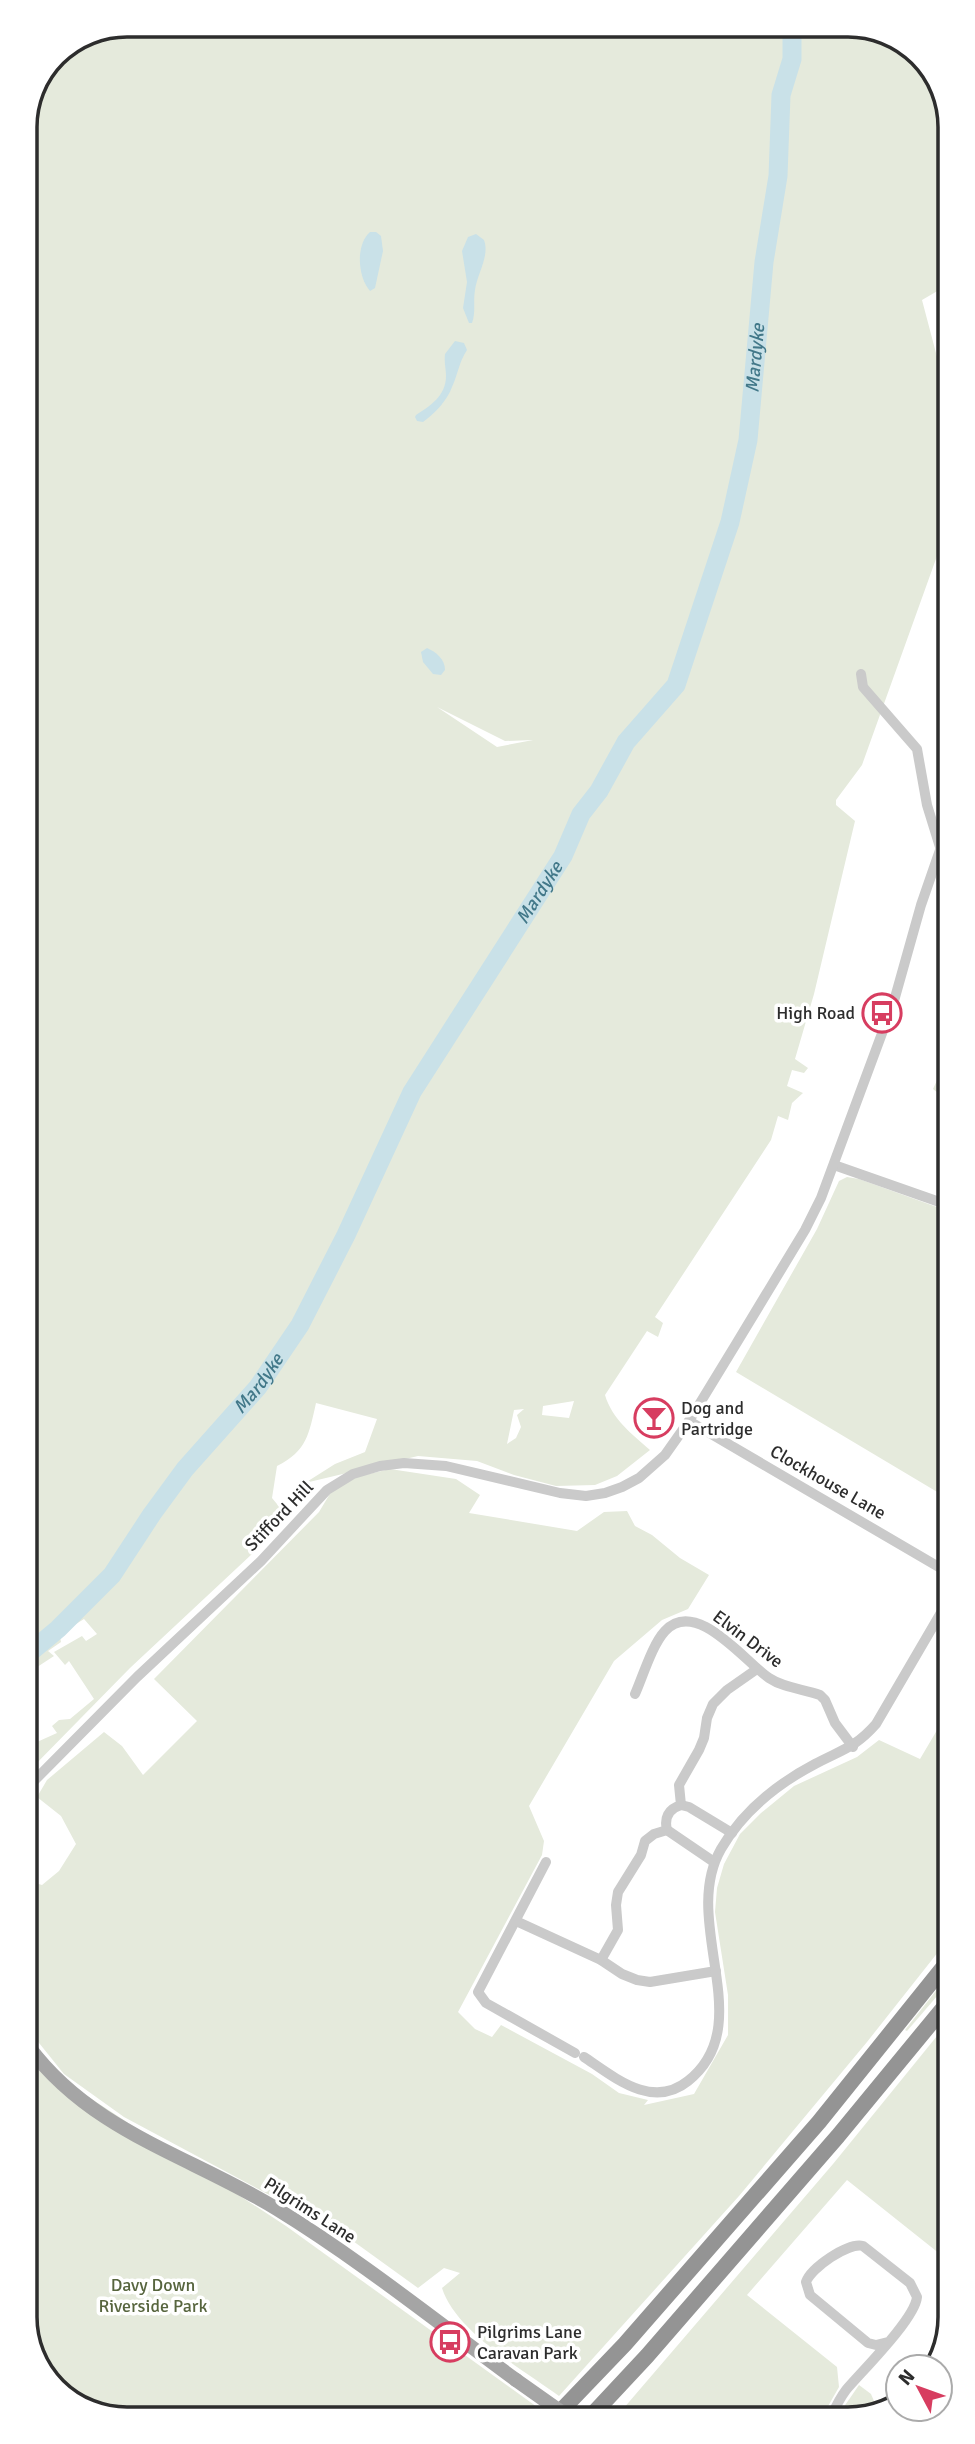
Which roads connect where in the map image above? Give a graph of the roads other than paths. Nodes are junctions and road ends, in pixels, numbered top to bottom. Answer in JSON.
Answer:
{"nodes":[{"id":1,"x":861,"y":674,"type":"dead end"},
{"id":2,"x":938,"y":840,"type":"edge"},
{"id":3,"x":938,"y":854,"type":"edge"},
{"id":4,"x":834,"y":1165,"type":"junction"},
{"id":5,"x":938,"y":1201,"type":"edge"},
{"id":6,"x":689,"y":1421,"type":"junction"},
{"id":7,"x":938,"y":1567,"type":"edge"},
{"id":8,"x":938,"y":1618,"type":"edge"},
{"id":9,"x":757,"y":1669,"type":"junction"},
{"id":10,"x":635,"y":1694,"type":"dead end"},
{"id":11,"x":853,"y":1747,"type":"junction"},
{"id":12,"x":37,"y":1778,"type":"edge"},
{"id":13,"x":681,"y":1805,"type":"junction"},
{"id":14,"x":667,"y":1830,"type":"junction"},
{"id":15,"x":732,"y":1833,"type":"junction"},
{"id":16,"x":714,"y":1862,"type":"junction"},
{"id":17,"x":546,"y":1863,"type":"dead end"},
{"id":18,"x":516,"y":1921,"type":"junction"},
{"id":19,"x":601,"y":1960,"type":"junction"},
{"id":20,"x":716,"y":1972,"type":"junction"},
{"id":21,"x":938,"y":1974,"type":"edge"},
{"id":22,"x":938,"y":2015,"type":"edge"},
{"id":23,"x":37,"y":2056,"type":"edge"},
{"id":24,"x":888,"y":2342,"type":"junction"},
{"id":25,"x":868,"y":2343,"type":"junction"},
{"id":26,"x":868,"y":2364,"type":"junction"},
{"id":27,"x":554,"y":2407,"type":"edge"},
{"id":28,"x":565,"y":2407,"type":"edge"},
{"id":29,"x":599,"y":2407,"type":"edge"},
{"id":30,"x":836,"y":2407,"type":"edge"}],
"edges":[{"from":1,"to":2,"type":"street"},
{"from":3,"to":4,"type":"street"},
{"from":4,"to":5,"type":"street"},
{"from":4,"to":6,"type":"street"},
{"from":6,"to":7,"type":"street","name":"Clockhouse Lane"},
{"from":6,"to":12,"type":"street","name":"Stifford Hill"},
{"from":8,"to":11,"type":"street"},
{"from":9,"to":10,"type":"street","name":"Elvin Drive"},
{"from":9,"to":11,"type":"street","name":"Elvin Drive"},
{"from":9,"to":13,"type":"street"},
{"from":11,"to":15,"type":"street"},
{"from":13,"to":14,"type":"street"},
{"from":13,"to":15,"type":"street"},
{"from":14,"to":16,"type":"street"},
{"from":14,"to":19,"type":"street"},
{"from":15,"to":16,"type":"street"},
{"from":16,"to":20,"type":"street"},
{"from":17,"to":18,"type":"street"},
{"from":18,"to":19,"type":"street"},
{"from":18,"to":20,"type":"street"},
{"from":19,"to":20,"type":"street"},
{"from":21,"to":28,"type":"highway"},
{"from":22,"to":29,"type":"highway"},
{"from":23,"to":27,"type":"main road","name":"Pilgrims Lane","bridge":true},
{"from":24,"to":25,"type":"street"},
{"from":24,"to":25,"type":"street"},
{"from":24,"to":26,"type":"street"},
{"from":25,"to":26,"type":"street"},
{"from":26,"to":30,"type":"street"}]}
